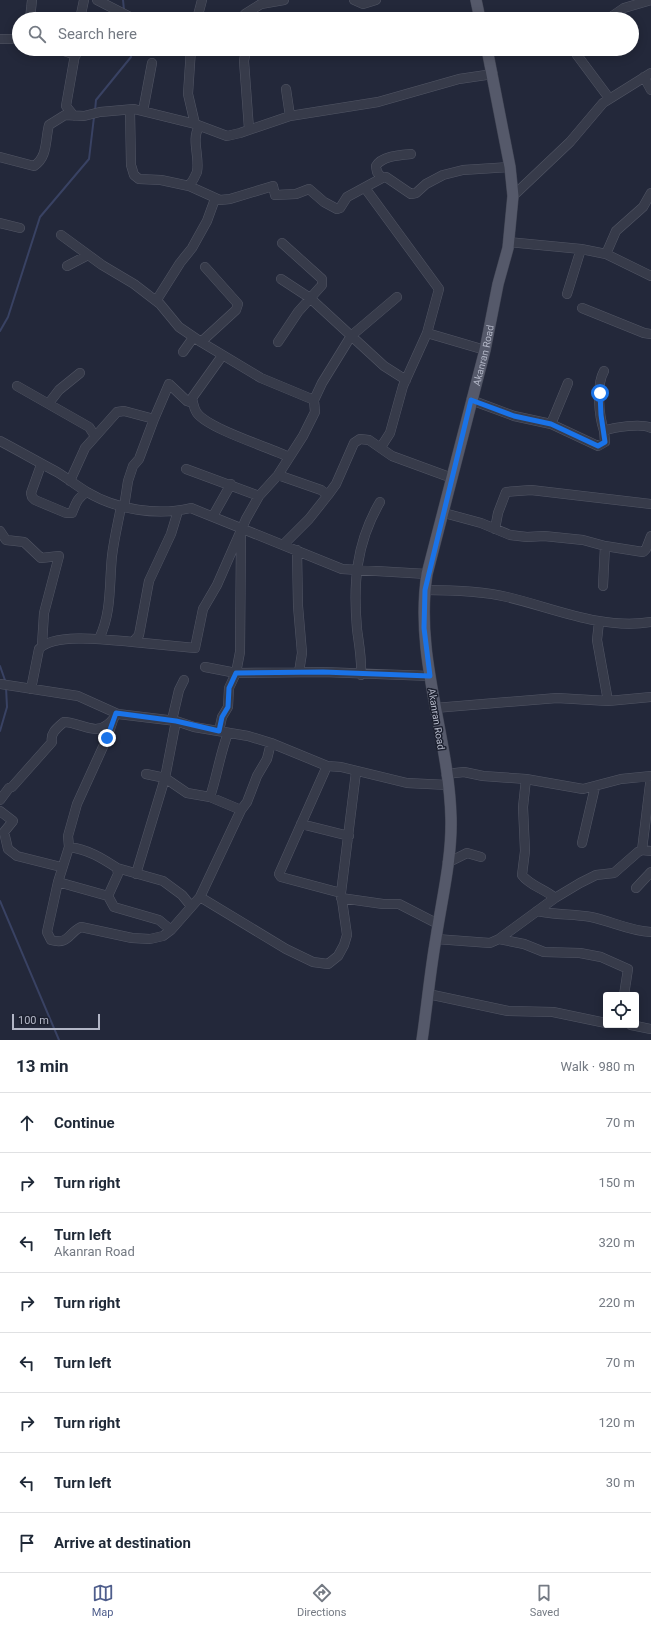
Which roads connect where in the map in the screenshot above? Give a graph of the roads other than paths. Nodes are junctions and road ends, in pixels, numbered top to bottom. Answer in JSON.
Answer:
{"nodes":[{"id":1,"x":32,"y":0,"type":"edge"},
{"id":2,"x":84,"y":0,"type":"edge"},
{"id":3,"x":97,"y":0,"type":"edge"},
{"id":4,"x":202,"y":0,"type":"edge"},
{"id":5,"x":284,"y":0,"type":"edge"},
{"id":6,"x":354,"y":0,"type":"edge"},
{"id":7,"x":376,"y":0,"type":"edge"},
{"id":8,"x":476,"y":0,"type":"edge"},
{"id":9,"x":651,"y":0,"type":"edge"},
{"id":10,"x":31,"y":12,"type":"edge"},
{"id":11,"x":81,"y":12,"type":"edge"},
{"id":12,"x":120,"y":12,"type":"edge"},
{"id":13,"x":199,"y":12,"type":"edge"},
{"id":14,"x":248,"y":12,"type":"edge"},
{"id":15,"x":479,"y":12,"type":"edge"},
{"id":16,"x":618,"y":12,"type":"edge"},
{"id":17,"x":0,"y":39,"type":"edge"},
{"id":18,"x":12,"y":39,"type":"edge"},
{"id":19,"x":75,"y":56,"type":"edge"},
{"id":20,"x":191,"y":56,"type":"edge"},
{"id":21,"x":245,"y":56,"type":"edge"},
{"id":22,"x":489,"y":56,"type":"edge"},
{"id":23,"x":578,"y":56,"type":"edge"},
{"id":24,"x":152,"y":63,"type":"dead end"},
{"id":25,"x":493,"y":74,"type":"junction"},
{"id":26,"x":648,"y":75,"type":"edge"},
{"id":27,"x":286,"y":89,"type":"dead end"},
{"id":28,"x":651,"y":90,"type":"edge"},
{"id":29,"x":609,"y":98,"type":"junction"},
{"id":30,"x":130,"y":110,"type":"junction"},
{"id":31,"x":143,"y":111,"type":"junction"},
{"id":32,"x":74,"y":116,"type":"junction"},
{"id":33,"x":290,"y":116,"type":"junction"},
{"id":34,"x":197,"y":126,"type":"junction"},
{"id":35,"x":249,"y":130,"type":"junction"},
{"id":36,"x":411,"y":154,"type":"dead end"},
{"id":37,"x":0,"y":157,"type":"edge"},
{"id":38,"x":510,"y":167,"type":"junction"},
{"id":39,"x":382,"y":178,"type":"junction"},
{"id":40,"x":189,"y":186,"type":"junction"},
{"id":41,"x":365,"y":188,"type":"junction"},
{"id":42,"x":651,"y":193,"type":"edge"},
{"id":43,"x":513,"y":196,"type":"junction"},
{"id":44,"x":215,"y":199,"type":"junction"},
{"id":45,"x":0,"y":223,"type":"edge"},
{"id":46,"x":20,"y":228,"type":"dead end"},
{"id":47,"x":61,"y":235,"type":"dead end"},
{"id":48,"x":508,"y":242,"type":"junction"},
{"id":49,"x":282,"y":243,"type":"dead end"},
{"id":50,"x":581,"y":249,"type":"junction"},
{"id":51,"x":606,"y":254,"type":"junction"},
{"id":52,"x":88,"y":255,"type":"junction"},
{"id":53,"x":67,"y":266,"type":"dead end"},
{"id":54,"x":205,"y":267,"type":"dead end"},
{"id":55,"x":651,"y":276,"type":"edge"},
{"id":56,"x":281,"y":279,"type":"dead end"},
{"id":57,"x":567,"y":294,"type":"dead end"},
{"id":58,"x":397,"y":297,"type":"dead end"},
{"id":59,"x":310,"y":298,"type":"junction"},
{"id":60,"x":156,"y":300,"type":"junction"},
{"id":61,"x":582,"y":308,"type":"dead end"},
{"id":62,"x":427,"y":333,"type":"junction"},
{"id":63,"x":651,"y":334,"type":"edge"},
{"id":64,"x":351,"y":336,"type":"junction"},
{"id":65,"x":197,"y":340,"type":"junction"},
{"id":66,"x":278,"y":342,"type":"dead end"},
{"id":67,"x":485,"y":350,"type":"junction"},
{"id":68,"x":183,"y":352,"type":"dead end"},
{"id":69,"x":222,"y":356,"type":"junction"},
{"id":70,"x":604,"y":371,"type":"dead end"},
{"id":71,"x":80,"y":373,"type":"dead end"},
{"id":72,"x":406,"y":380,"type":"junction"},
{"id":73,"x":568,"y":383,"type":"dead end"},
{"id":74,"x":17,"y":386,"type":"dead end"},
{"id":75,"x":314,"y":400,"type":"junction"},
{"id":76,"x":471,"y":400,"type":"junction"},
{"id":77,"x":49,"y":403,"type":"junction"},
{"id":78,"x":194,"y":403,"type":"junction"},
{"id":79,"x":154,"y":419,"type":"junction"},
{"id":80,"x":551,"y":424,"type":"junction"},
{"id":81,"x":651,"y":428,"type":"edge"},
{"id":82,"x":604,"y":431,"type":"junction"},
{"id":83,"x":95,"y":436,"type":"junction"},
{"id":84,"x":0,"y":441,"type":"edge"},
{"id":85,"x":381,"y":447,"type":"junction"},
{"id":86,"x":289,"y":457,"type":"junction"},
{"id":87,"x":41,"y":465,"type":"junction"},
{"id":88,"x":186,"y":469,"type":"dead end"},
{"id":89,"x":278,"y":475,"type":"junction"},
{"id":90,"x":452,"y":478,"type":"junction"},
{"id":91,"x":70,"y":480,"type":"junction"},
{"id":92,"x":231,"y":484,"type":"junction"},
{"id":93,"x":88,"y":492,"type":"junction"},
{"id":94,"x":328,"y":494,"type":"junction"},
{"id":95,"x":259,"y":496,"type":"junction"},
{"id":96,"x":380,"y":502,"type":"dead end"},
{"id":97,"x":651,"y":504,"type":"edge"},
{"id":98,"x":122,"y":507,"type":"junction"},
{"id":99,"x":178,"y":511,"type":"junction"},
{"id":100,"x":444,"y":513,"type":"junction"},
{"id":101,"x":213,"y":516,"type":"junction"},
{"id":102,"x":241,"y":529,"type":"junction"},
{"id":103,"x":495,"y":529,"type":"junction"},
{"id":104,"x":0,"y":531,"type":"edge"},
{"id":105,"x":651,"y":536,"type":"edge"},
{"id":106,"x":283,"y":545,"type":"junction"},
{"id":107,"x":605,"y":546,"type":"junction"},
{"id":108,"x":297,"y":550,"type":"junction"},
{"id":109,"x":356,"y":571,"type":"junction"},
{"id":110,"x":427,"y":574,"type":"junction"},
{"id":111,"x":603,"y":586,"type":"dead end"},
{"id":112,"x":425,"y":590,"type":"junction"},
{"id":113,"x":599,"y":622,"type":"junction"},
{"id":114,"x":651,"y":622,"type":"edge"},
{"id":115,"x":99,"y":639,"type":"junction"},
{"id":116,"x":133,"y":642,"type":"junction"},
{"id":117,"x":42,"y":645,"type":"junction"},
{"id":118,"x":205,"y":666,"type":"dead end"},
{"id":119,"x":299,"y":672,"type":"junction"},
{"id":120,"x":236,"y":673,"type":"junction"},
{"id":121,"x":361,"y":674,"type":"junction"},
{"id":122,"x":430,"y":676,"type":"junction"},
{"id":123,"x":184,"y":680,"type":"dead end"},
{"id":124,"x":3,"y":685,"type":"edge"},
{"id":125,"x":31,"y":689,"type":"junction"},
{"id":126,"x":651,"y":697,"type":"edge"},
{"id":127,"x":608,"y":701,"type":"junction"},
{"id":128,"x":435,"y":708,"type":"junction"},
{"id":129,"x":114,"y":716,"type":"junction"},
{"id":130,"x":174,"y":720,"type":"junction"},
{"id":131,"x":224,"y":732,"type":"junction"},
{"id":132,"x":271,"y":743,"type":"junction"},
{"id":133,"x":328,"y":766,"type":"junction"},
{"id":134,"x":356,"y":772,"type":"junction"},
{"id":135,"x":146,"y":774,"type":"dead end"},
{"id":136,"x":651,"y":776,"type":"edge"},
{"id":137,"x":165,"y":778,"type":"junction"},
{"id":138,"x":526,"y":778,"type":"junction"},
{"id":139,"x":447,"y":780,"type":"junction"},
{"id":140,"x":595,"y":787,"type":"junction"},
{"id":141,"x":210,"y":797,"type":"junction"},
{"id":142,"x":0,"y":800,"type":"edge"},
{"id":143,"x":241,"y":810,"type":"junction"},
{"id":144,"x":0,"y":811,"type":"edge"},
{"id":145,"x":301,"y":824,"type":"junction"},
{"id":146,"x":2,"y":831,"type":"edge"},
{"id":147,"x":349,"y":836,"type":"junction"},
{"id":148,"x":582,"y":843,"type":"dead end"},
{"id":149,"x":69,"y":847,"type":"junction"},
{"id":150,"x":647,"y":850,"type":"edge"},
{"id":151,"x":481,"y":857,"type":"dead end"},
{"id":152,"x":447,"y":863,"type":"junction"},
{"id":153,"x":62,"y":867,"type":"junction"},
{"id":154,"x":117,"y":868,"type":"junction"},
{"id":155,"x":651,"y":872,"type":"edge"},
{"id":156,"x":136,"y":874,"type":"junction"},
{"id":157,"x":58,"y":882,"type":"junction"},
{"id":158,"x":636,"y":888,"type":"dead end"},
{"id":159,"x":341,"y":895,"type":"junction"},
{"id":160,"x":108,"y":896,"type":"junction"},
{"id":161,"x":200,"y":897,"type":"junction"},
{"id":162,"x":555,"y":898,"type":"junction"},
{"id":163,"x":191,"y":906,"type":"junction"},
{"id":164,"x":537,"y":911,"type":"junction"},
{"id":165,"x":438,"y":924,"type":"junction"},
{"id":166,"x":171,"y":930,"type":"junction"},
{"id":167,"x":651,"y":932,"type":"edge"},
{"id":168,"x":436,"y":939,"type":"junction"},
{"id":169,"x":499,"y":939,"type":"junction"},
{"id":170,"x":624,"y":992,"type":"edge"},
{"id":171,"x":428,"y":994,"type":"junction"},
{"id":172,"x":603,"y":1022,"type":"edge"},
{"id":173,"x":639,"y":1027,"type":"edge"},
{"id":174,"x":651,"y":1029,"type":"edge"},
{"id":175,"x":422,"y":1040,"type":"edge"}],
"edges":[{"from":1,"to":10,"type":"street"},
{"from":2,"to":11,"type":"street"},
{"from":3,"to":12,"type":"street"},
{"from":4,"to":13,"type":"street"},
{"from":5,"to":14,"type":"street"},
{"from":6,"to":7,"type":"street"},
{"from":8,"to":15,"type":"main road"},
{"from":9,"to":16,"type":"street"},
{"from":17,"to":18,"type":"street"},
{"from":19,"to":32,"type":"street"},
{"from":20,"to":34,"type":"street"},
{"from":21,"to":35,"type":"street"},
{"from":22,"to":25,"type":"main road","name":"Akanran Road"},
{"from":23,"to":29,"type":"street"},
{"from":24,"to":31,"type":"street"},
{"from":25,"to":33,"type":"street"},
{"from":25,"to":38,"type":"main road","name":"Akanran Road"},
{"from":26,"to":28,"type":"street"},
{"from":26,"to":29,"type":"street"},
{"from":27,"to":33,"type":"street"},
{"from":29,"to":43,"type":"street"},
{"from":30,"to":31,"type":"street"},
{"from":30,"to":32,"type":"street"},
{"from":30,"to":40,"type":"street"},
{"from":31,"to":34,"type":"street"},
{"from":32,"to":37,"type":"street"},
{"from":33,"to":35,"type":"street"},
{"from":34,"to":35,"type":"street"},
{"from":34,"to":40,"type":"street"},
{"from":36,"to":39,"type":"street"},
{"from":38,"to":39,"type":"street"},
{"from":38,"to":43,"type":"main road","name":"Akanran Road"},
{"from":39,"to":41,"type":"street"},
{"from":40,"to":44,"type":"street"},
{"from":41,"to":44,"type":"street"},
{"from":41,"to":62,"type":"street"},
{"from":42,"to":51,"type":"street"},
{"from":43,"to":48,"type":"main road","name":"Akanran Road"},
{"from":44,"to":60,"type":"street"},
{"from":45,"to":46,"type":"street"},
{"from":47,"to":52,"type":"street"},
{"from":48,"to":50,"type":"street"},
{"from":48,"to":67,"type":"main road","name":"Akanran Road"},
{"from":49,"to":59,"type":"street"},
{"from":50,"to":51,"type":"street"},
{"from":50,"to":57,"type":"street"},
{"from":51,"to":55,"type":"street"},
{"from":52,"to":53,"type":"street"},
{"from":52,"to":60,"type":"street"},
{"from":54,"to":65,"type":"street"},
{"from":56,"to":59,"type":"street"},
{"from":58,"to":64,"type":"street"},
{"from":59,"to":64,"type":"street"},
{"from":59,"to":66,"type":"street"},
{"from":60,"to":65,"type":"street"},
{"from":61,"to":63,"type":"street"},
{"from":62,"to":67,"type":"street"},
{"from":62,"to":72,"type":"street"},
{"from":64,"to":72,"type":"street"},
{"from":64,"to":75,"type":"street"},
{"from":65,"to":68,"type":"street"},
{"from":65,"to":69,"type":"street"},
{"from":67,"to":76,"type":"main road","name":"Akanran Road"},
{"from":69,"to":75,"type":"street"},
{"from":69,"to":78,"type":"street"},
{"from":70,"to":82,"type":"street"},
{"from":71,"to":77,"type":"street"},
{"from":72,"to":85,"type":"street"},
{"from":73,"to":80,"type":"street"},
{"from":74,"to":77,"type":"street"},
{"from":75,"to":86,"type":"street"},
{"from":76,"to":80,"type":"street"},
{"from":76,"to":90,"type":"main road","name":"Akanran Road"},
{"from":77,"to":83,"type":"street"},
{"from":78,"to":79,"type":"street"},
{"from":78,"to":86,"type":"street"},
{"from":79,"to":83,"type":"street"},
{"from":79,"to":98,"type":"street"},
{"from":80,"to":82,"type":"street"},
{"from":81,"to":82,"type":"street"},
{"from":83,"to":91,"type":"street"},
{"from":84,"to":87,"type":"street"},
{"from":85,"to":90,"type":"street"},
{"from":85,"to":94,"type":"street"},
{"from":86,"to":89,"type":"street"},
{"from":87,"to":91,"type":"street"},
{"from":87,"to":93,"type":"street"},
{"from":88,"to":92,"type":"street"},
{"from":89,"to":94,"type":"street"},
{"from":89,"to":95,"type":"street"},
{"from":90,"to":100,"type":"main road","name":"Akanran Road"},
{"from":91,"to":93,"type":"street"},
{"from":92,"to":95,"type":"street"},
{"from":92,"to":101,"type":"street"},
{"from":93,"to":98,"type":"street"},
{"from":94,"to":106,"type":"street"},
{"from":95,"to":102,"type":"street"},
{"from":96,"to":109,"type":"street"},
{"from":97,"to":103,"type":"street"},
{"from":98,"to":99,"type":"street"},
{"from":98,"to":115,"type":"street"},
{"from":99,"to":101,"type":"street"},
{"from":99,"to":116,"type":"street"},
{"from":100,"to":103,"type":"street"},
{"from":100,"to":110,"type":"main road","name":"Akanran Road"},
{"from":101,"to":102,"type":"street"},
{"from":102,"to":106,"type":"street"},
{"from":102,"to":116,"type":"street"},
{"from":102,"to":120,"type":"street"},
{"from":103,"to":107,"type":"street"},
{"from":104,"to":117,"type":"street"},
{"from":105,"to":107,"type":"street"},
{"from":106,"to":108,"type":"street"},
{"from":107,"to":111,"type":"street"},
{"from":108,"to":109,"type":"street"},
{"from":108,"to":119,"type":"street"},
{"from":109,"to":110,"type":"street"},
{"from":109,"to":121,"type":"street"},
{"from":110,"to":112,"type":"main road","name":"Akanran Road"},
{"from":112,"to":113,"type":"street"},
{"from":112,"to":122,"type":"main road","name":"Akanran Road"},
{"from":113,"to":114,"type":"street"},
{"from":113,"to":127,"type":"street"},
{"from":115,"to":116,"type":"street"},
{"from":115,"to":117,"type":"street"},
{"from":117,"to":125,"type":"street"},
{"from":118,"to":120,"type":"street"},
{"from":119,"to":120,"type":"street"},
{"from":119,"to":121,"type":"street"},
{"from":120,"to":131,"type":"street"},
{"from":121,"to":122,"type":"street"},
{"from":122,"to":128,"type":"main road","name":"Akanran Road"},
{"from":123,"to":130,"type":"street"},
{"from":124,"to":125,"type":"street"},
{"from":125,"to":129,"type":"street"},
{"from":126,"to":127,"type":"street"},
{"from":127,"to":128,"type":"street"},
{"from":128,"to":139,"type":"main road","name":"Akanran Road"},
{"from":129,"to":130,"type":"street"},
{"from":129,"to":142,"type":"street"},
{"from":129,"to":149,"type":"street"},
{"from":130,"to":131,"type":"street"},
{"from":130,"to":137,"type":"street"},
{"from":131,"to":132,"type":"street"},
{"from":131,"to":141,"type":"street"},
{"from":132,"to":133,"type":"street"},
{"from":132,"to":143,"type":"street"},
{"from":133,"to":134,"type":"street"},
{"from":133,"to":145,"type":"street"},
{"from":134,"to":139,"type":"street"},
{"from":134,"to":147,"type":"street"},
{"from":135,"to":137,"type":"street"},
{"from":136,"to":140,"type":"street"},
{"from":136,"to":150,"type":"street"},
{"from":137,"to":141,"type":"street"},
{"from":137,"to":156,"type":"street"},
{"from":138,"to":139,"type":"street"},
{"from":138,"to":140,"type":"street"},
{"from":138,"to":162,"type":"street"},
{"from":139,"to":152,"type":"main road","name":"Akanran Road"},
{"from":140,"to":148,"type":"street"},
{"from":141,"to":143,"type":"street"},
{"from":143,"to":161,"type":"street"},
{"from":144,"to":146,"type":"street"},
{"from":145,"to":147,"type":"street"},
{"from":145,"to":159,"type":"street"},
{"from":146,"to":153,"type":"street"},
{"from":147,"to":159,"type":"street"},
{"from":149,"to":153,"type":"street"},
{"from":149,"to":154,"type":"street"},
{"from":150,"to":162,"type":"street"},
{"from":151,"to":152,"type":"street"},
{"from":152,"to":165,"type":"main road","name":"Akanran Road"},
{"from":153,"to":157,"type":"street"},
{"from":154,"to":156,"type":"street"},
{"from":154,"to":160,"type":"street"},
{"from":155,"to":158,"type":"street"},
{"from":156,"to":163,"type":"street"},
{"from":157,"to":160,"type":"street"},
{"from":157,"to":166,"type":"street"},
{"from":159,"to":161,"type":"street"},
{"from":159,"to":165,"type":"street"},
{"from":160,"to":166,"type":"street"},
{"from":161,"to":163,"type":"street"},
{"from":162,"to":164,"type":"street"},
{"from":163,"to":166,"type":"street"},
{"from":164,"to":167,"type":"street"},
{"from":164,"to":169,"type":"street"},
{"from":165,"to":168,"type":"main road","name":"Akanran Road"},
{"from":168,"to":169,"type":"street"},
{"from":168,"to":171,"type":"main road","name":"Akanran Road"},
{"from":169,"to":170,"type":"street"},
{"from":171,"to":172,"type":"street"},
{"from":171,"to":175,"type":"main road","name":"Akanran Road"},
{"from":173,"to":174,"type":"street"}]}
